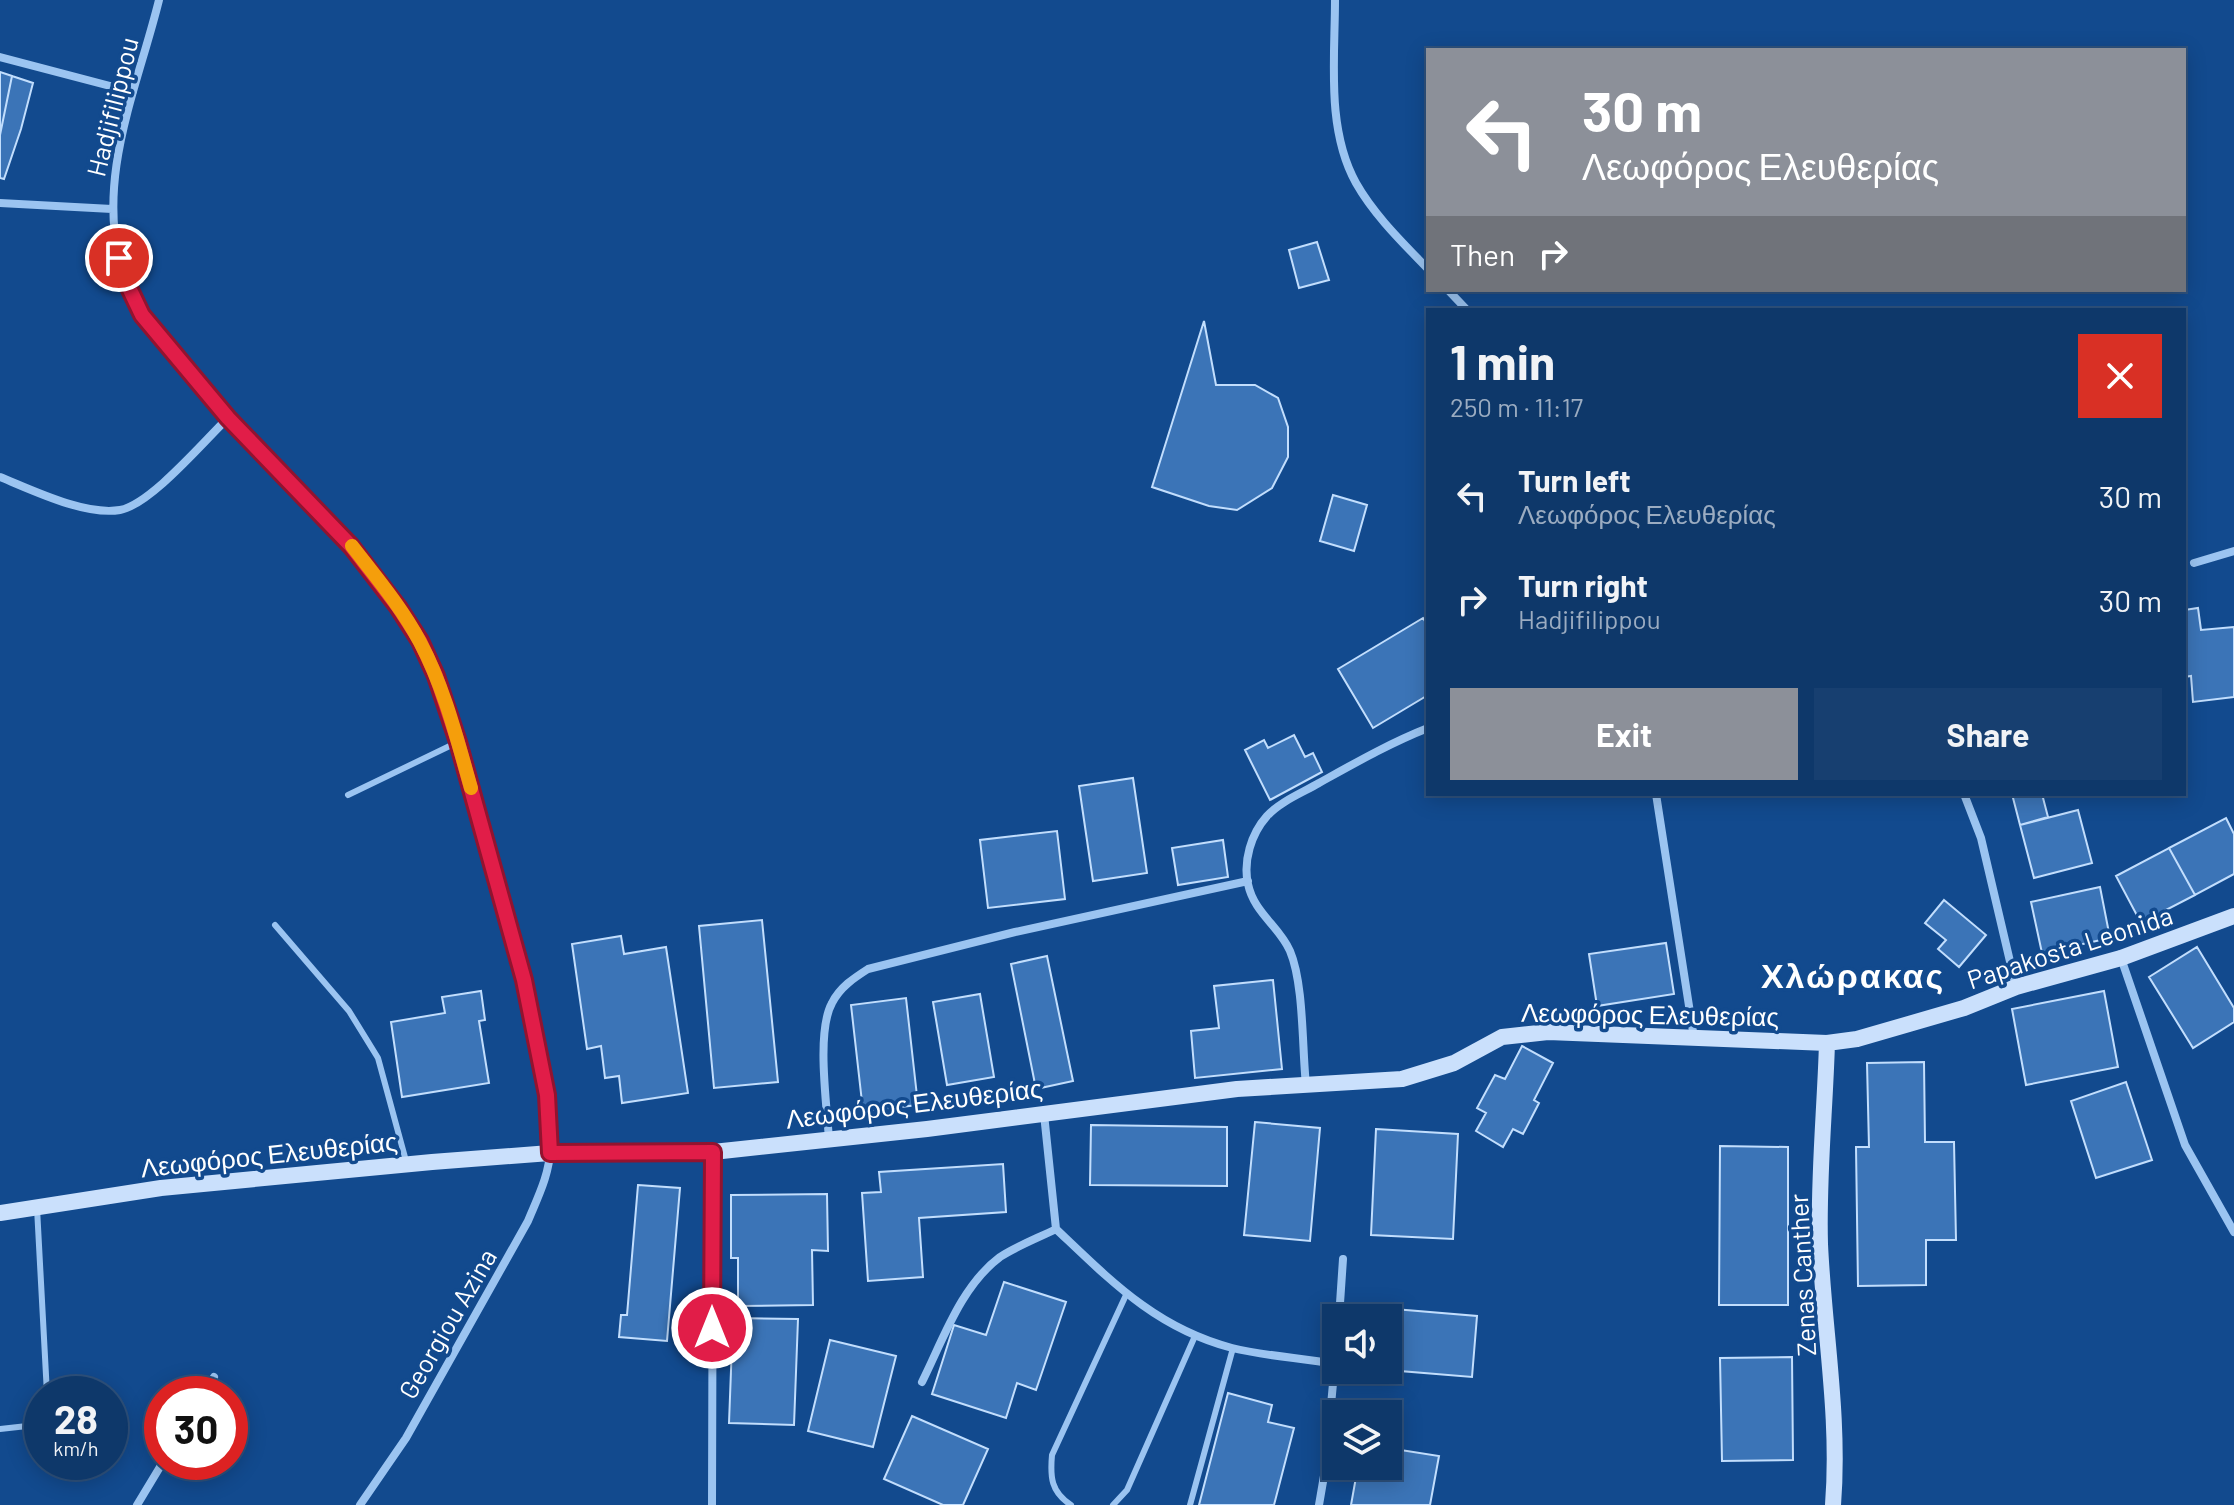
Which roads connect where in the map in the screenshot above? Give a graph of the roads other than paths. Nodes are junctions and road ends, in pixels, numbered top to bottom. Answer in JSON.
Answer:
{"nodes":[{"id":1,"x":159,"y":0,"type":"edge"},
{"id":2,"x":1335,"y":0,"type":"edge"},
{"id":3,"x":0,"y":57,"type":"edge"},
{"id":4,"x":133,"y":92,"type":"junction"},
{"id":5,"x":0,"y":203,"type":"edge"},
{"id":6,"x":112,"y":209,"type":"junction"},
{"id":7,"x":1426,"y":267,"type":"edge"},
{"id":8,"x":1450,"y":292,"type":"edge"},
{"id":9,"x":1465,"y":308,"type":"edge"},
{"id":10,"x":228,"y":418,"type":"junction"},
{"id":11,"x":0,"y":477,"type":"edge"},
{"id":12,"x":2234,"y":551,"type":"edge"},
{"id":13,"x":2194,"y":563,"type":"dead end"},
{"id":14,"x":1426,"y":729,"type":"edge"},
{"id":15,"x":458,"y":742,"type":"junction"},
{"id":16,"x":348,"y":795,"type":"dead end"},
{"id":17,"x":1656,"y":796,"type":"edge"},
{"id":18,"x":1965,"y":796,"type":"edge"},
{"id":19,"x":1248,"y":881,"type":"junction"},
{"id":20,"x":2234,"y":916,"type":"edge"},
{"id":21,"x":275,"y":925,"type":"dead end"},
{"id":22,"x":2121,"y":958,"type":"junction"},
{"id":23,"x":2016,"y":987,"type":"junction"},
{"id":24,"x":1694,"y":1039,"type":"junction"},
{"id":25,"x":1827,"y":1043,"type":"junction"},
{"id":26,"x":1306,"y":1086,"type":"junction"},
{"id":27,"x":1044,"y":1113,"type":"junction"},
{"id":28,"x":829,"y":1140,"type":"junction"},
{"id":29,"x":713,"y":1152,"type":"junction"},
{"id":30,"x":550,"y":1153,"type":"junction"},
{"id":31,"x":407,"y":1165,"type":"junction"},
{"id":32,"x":37,"y":1208,"type":"junction"},
{"id":33,"x":0,"y":1213,"type":"edge"},
{"id":34,"x":1056,"y":1229,"type":"junction"},
{"id":35,"x":2234,"y":1232,"type":"edge"},
{"id":36,"x":1343,"y":1259,"type":"dead end"},
{"id":37,"x":1126,"y":1295,"type":"junction"},
{"id":38,"x":1340,"y":1304,"type":"edge"},
{"id":39,"x":1195,"y":1336,"type":"junction"},
{"id":40,"x":1233,"y":1348,"type":"junction"},
{"id":41,"x":1322,"y":1362,"type":"edge"},
{"id":42,"x":46,"y":1376,"type":"edge"},
{"id":43,"x":922,"y":1382,"type":"dead end"},
{"id":44,"x":1333,"y":1384,"type":"edge"},
{"id":45,"x":24,"y":1426,"type":"edge"},
{"id":46,"x":0,"y":1429,"type":"edge"},
{"id":47,"x":152,"y":1480,"type":"edge"},
{"id":48,"x":137,"y":1505,"type":"edge"},
{"id":49,"x":360,"y":1505,"type":"edge"},
{"id":50,"x":712,"y":1505,"type":"edge"},
{"id":51,"x":1071,"y":1505,"type":"edge"},
{"id":52,"x":1113,"y":1505,"type":"edge"},
{"id":53,"x":1190,"y":1505,"type":"edge"},
{"id":54,"x":1319,"y":1505,"type":"edge"},
{"id":55,"x":1833,"y":1505,"type":"edge"}],
"edges":[{"from":1,"to":4,"type":"street","name":"Hadjifilippou"},
{"from":2,"to":7,"type":"street"},
{"from":3,"to":4,"type":"street"},
{"from":4,"to":6,"type":"street","name":"Hadjifilippou"},
{"from":5,"to":6,"type":"street"},
{"from":6,"to":10,"type":"street","name":"Hadjifilippou"},
{"from":8,"to":9,"type":"street"},
{"from":10,"to":11,"type":"street"},
{"from":10,"to":15,"type":"street","name":"Hadjifilippou"},
{"from":12,"to":13,"type":"street"},
{"from":14,"to":19,"type":"street"},
{"from":15,"to":16,"type":"lane"},
{"from":15,"to":30,"type":"street","name":"Hadjifilippou"},
{"from":17,"to":24,"type":"street"},
{"from":18,"to":23,"type":"street"},
{"from":19,"to":26,"type":"street"},
{"from":19,"to":28,"type":"street"},
{"from":20,"to":22,"type":"main road","name":"Papakosta Leonida"},
{"from":21,"to":31,"type":"lane"},
{"from":22,"to":23,"type":"main road","name":"Papakosta Leonida"},
{"from":22,"to":35,"type":"street"},
{"from":23,"to":25,"type":"main road","name":"Papakosta Leonida"},
{"from":24,"to":25,"type":"main road","name":"Λεωφόρος Ελευθερίας"},
{"from":24,"to":26,"type":"main road","name":"Λεωφόρος Ελευθερίας"},
{"from":25,"to":55,"type":"main road","name":"Zenas Canther"},
{"from":26,"to":27,"type":"main road","name":"Λεωφόρος Ελευθερίας"},
{"from":27,"to":28,"type":"main road","name":"Λεωφόρος Ελευθερίας"},
{"from":27,"to":34,"type":"street"},
{"from":28,"to":29,"type":"main road","name":"Λεωφόρος Ελευθερίας"},
{"from":29,"to":30,"type":"main road","name":"Λεωφόρος Ελευθερίας"},
{"from":29,"to":50,"type":"street"},
{"from":30,"to":31,"type":"main road","name":"Λεωφόρος Ελευθερίας"},
{"from":30,"to":49,"type":"street","name":"Georgiou Azina"},
{"from":31,"to":32,"type":"main road","name":"Λεωφόρος Ελευθερίας"},
{"from":32,"to":33,"type":"main road","name":"Λεωφόρος Ελευθερίας"},
{"from":32,"to":42,"type":"lane"},
{"from":34,"to":37,"type":"street"},
{"from":34,"to":43,"type":"street"},
{"from":36,"to":38,"type":"street"},
{"from":37,"to":39,"type":"street"},
{"from":37,"to":51,"type":"lane"},
{"from":39,"to":40,"type":"street"},
{"from":39,"to":52,"type":"lane"},
{"from":40,"to":41,"type":"street"},
{"from":40,"to":53,"type":"lane"},
{"from":44,"to":54,"type":"street"},
{"from":45,"to":46,"type":"lane"},
{"from":47,"to":48,"type":"street"}]}
